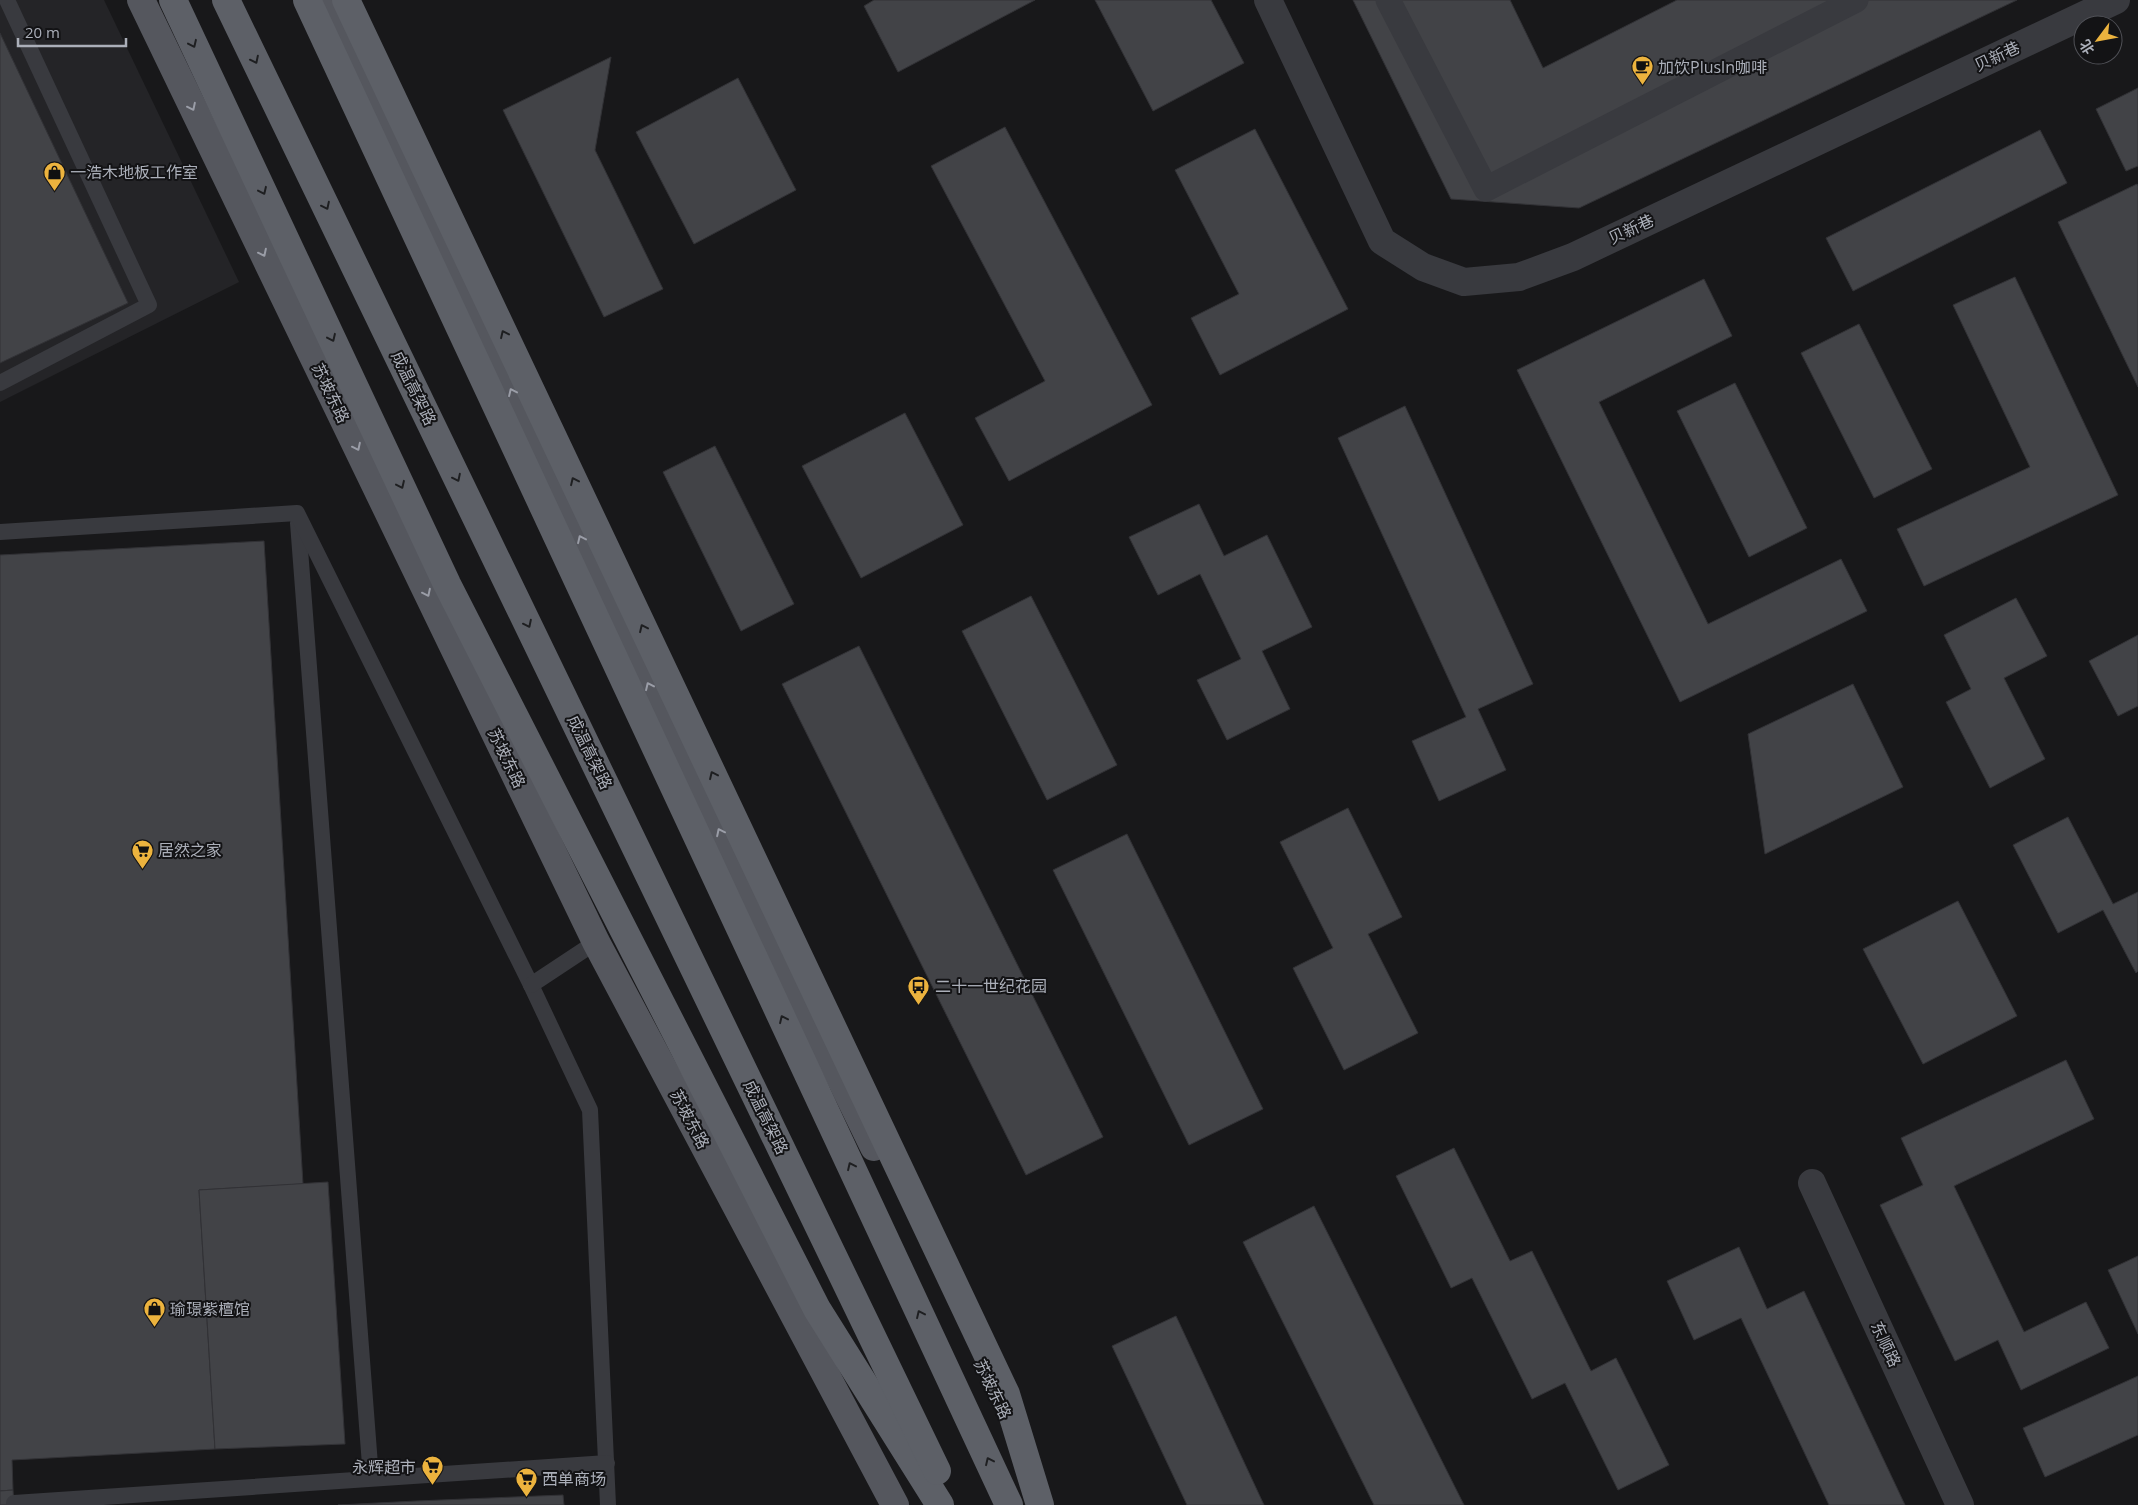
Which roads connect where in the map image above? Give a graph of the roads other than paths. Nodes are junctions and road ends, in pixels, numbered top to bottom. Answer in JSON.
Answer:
{"nodes":[{"id":1,"x":7,"y":0,"type":"edge"},
{"id":2,"x":140,"y":0,"type":"edge"},
{"id":3,"x":173,"y":0,"type":"edge"},
{"id":4,"x":226,"y":0,"type":"edge"},
{"id":5,"x":307,"y":0,"type":"edge"},
{"id":6,"x":328,"y":0,"type":"edge"},
{"id":7,"x":346,"y":0,"type":"edge"},
{"id":8,"x":1268,"y":0,"type":"edge"},
{"id":9,"x":1388,"y":0,"type":"edge"},
{"id":10,"x":1856,"y":0,"type":"edge"},
{"id":11,"x":2116,"y":0,"type":"edge"},
{"id":12,"x":0,"y":383,"type":"edge"},
{"id":13,"x":297,"y":513,"type":"junction"},
{"id":14,"x":0,"y":532,"type":"edge"},
{"id":15,"x":596,"y":942,"type":"junction"},
{"id":16,"x":531,"y":986,"type":"junction"},
{"id":17,"x":1812,"y":1183,"type":"dead end"},
{"id":18,"x":607,"y":1463,"type":"junction"},
{"id":19,"x":371,"y":1478,"type":"junction"},
{"id":20,"x":14,"y":1503,"type":"dead end"},
{"id":21,"x":608,"y":1505,"type":"edge"},
{"id":22,"x":895,"y":1505,"type":"edge"},
{"id":23,"x":940,"y":1505,"type":"edge"},
{"id":24,"x":953,"y":1505,"type":"edge"},
{"id":25,"x":1009,"y":1505,"type":"edge"},
{"id":26,"x":1040,"y":1505,"type":"edge"},
{"id":27,"x":1050,"y":1505,"type":"edge"},
{"id":28,"x":1960,"y":1505,"type":"edge"}],
"edges":[{"from":1,"to":12,"type":"lane"},
{"from":2,"to":15,"type":"main road","name":"苏坡东路","one_way":true},
{"from":3,"to":23,"type":"highway","one_way":true},
{"from":4,"to":24,"type":"highway","name":"成温高架路","one_way":true},
{"from":25,"to":5,"type":"highway","one_way":true},
{"from":27,"to":6,"type":"main road","name":"苏坡东路","one_way":true},
{"from":26,"to":7,"type":"highway","one_way":true,"bridge":true},
{"from":8,"to":11,"type":"street","name":"贝新巷"},
{"from":9,"to":10,"type":"street"},
{"from":13,"to":14,"type":"lane"},
{"from":13,"to":16,"type":"lane"},
{"from":13,"to":19,"type":"lane"},
{"from":15,"to":16,"type":"lane"},
{"from":15,"to":22,"type":"main road","name":"苏坡东路"},
{"from":16,"to":18,"type":"lane"},
{"from":17,"to":28,"type":"street","name":"东顺路"},
{"from":18,"to":19,"type":"lane"},
{"from":18,"to":21,"type":"lane"},
{"from":19,"to":20,"type":"lane"}]}
